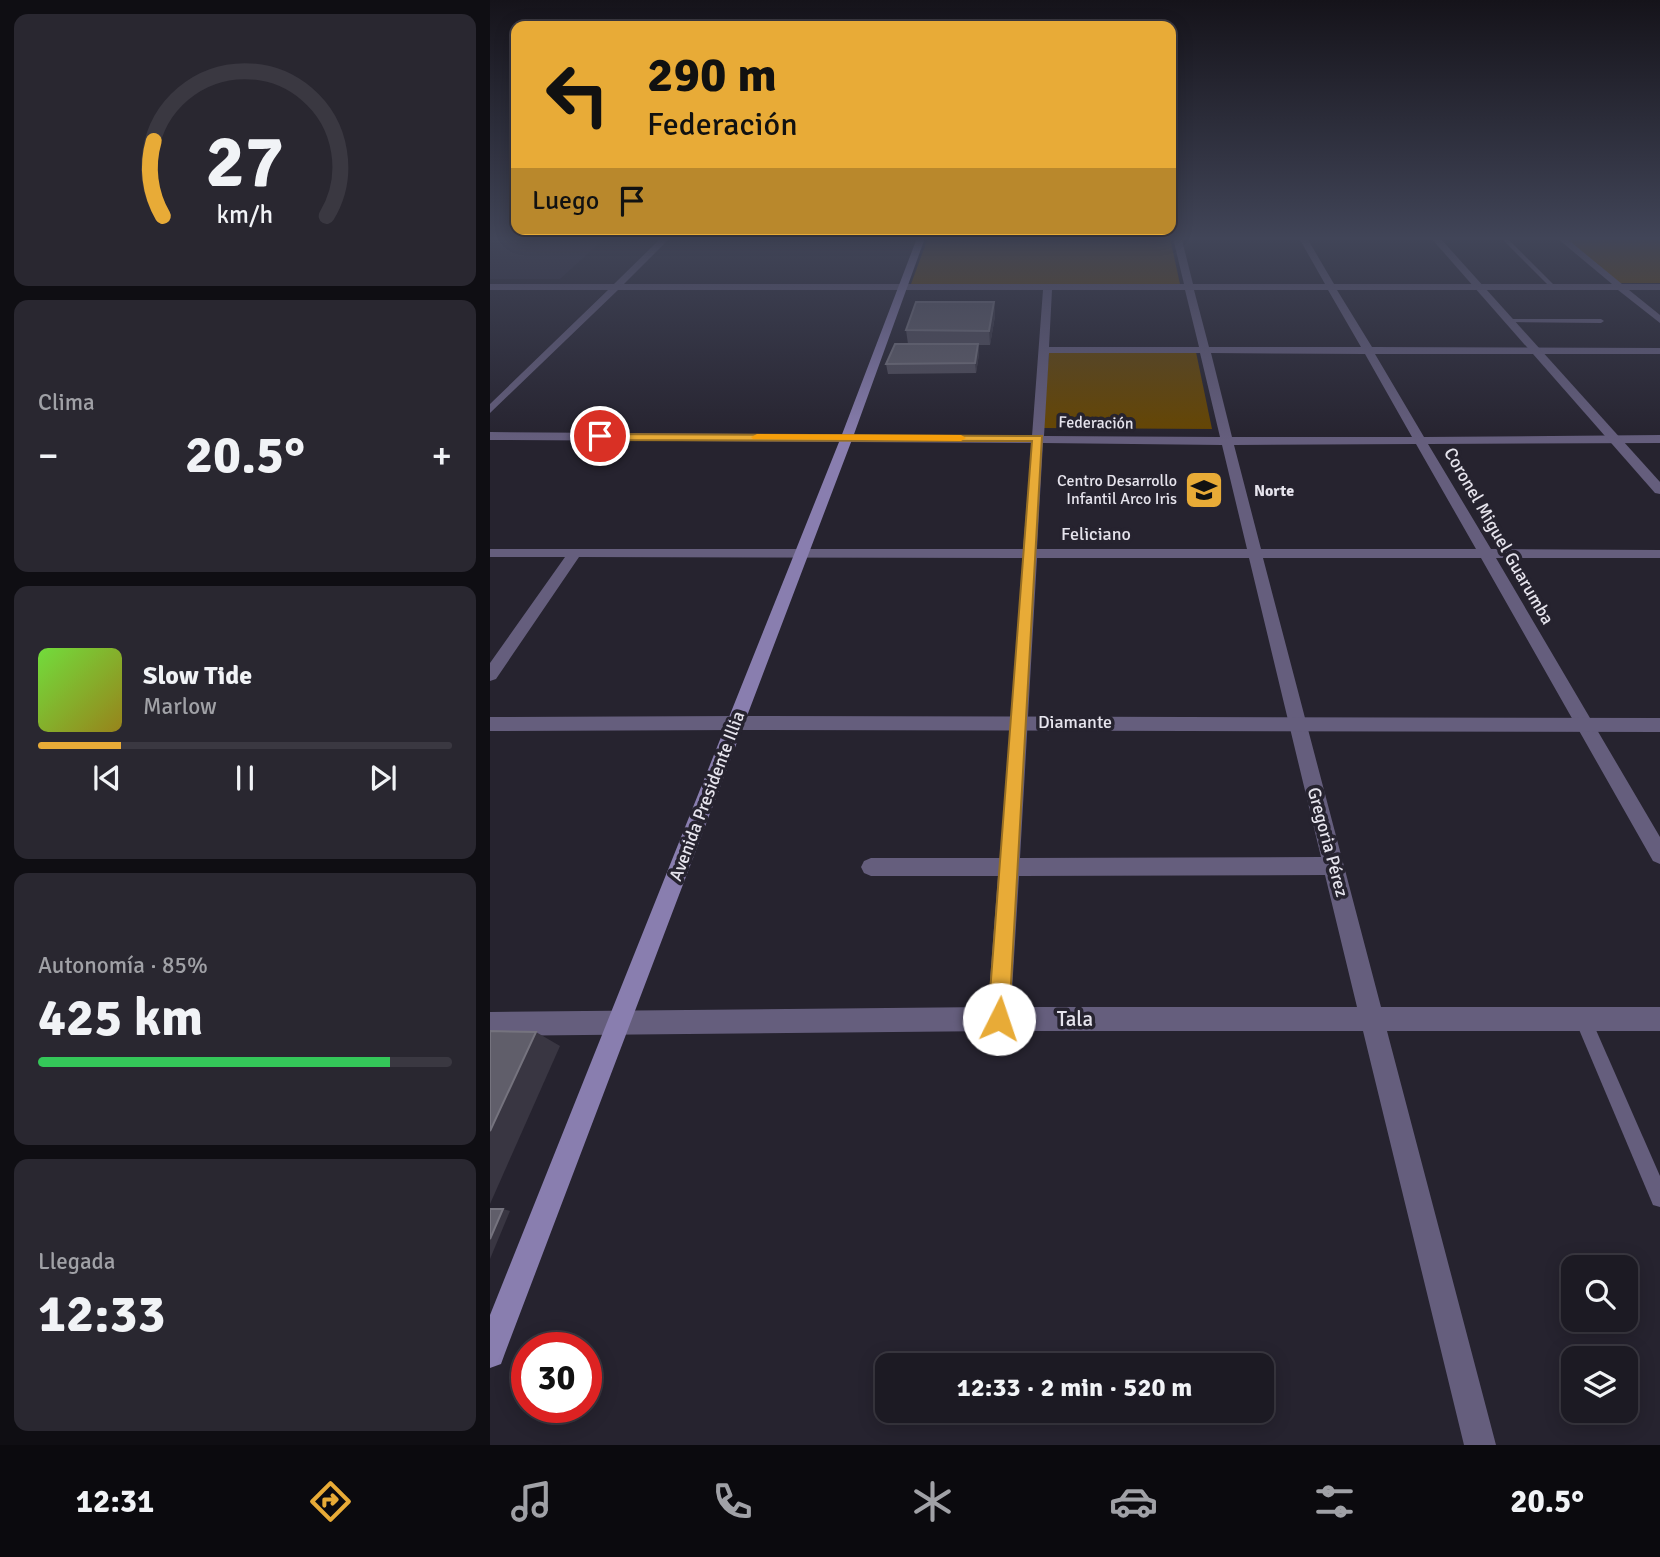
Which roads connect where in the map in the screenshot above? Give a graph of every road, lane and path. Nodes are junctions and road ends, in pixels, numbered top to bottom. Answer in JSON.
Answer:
{"nodes":[{"id":1,"x":598,"y":305,"type":"edge"},
{"id":2,"x":894,"y":305,"type":"edge"},
{"id":3,"x":1047,"y":305,"type":"edge"},
{"id":4,"x":1195,"y":305,"type":"edge"},
{"id":5,"x":1342,"y":305,"type":"edge"},
{"id":6,"x":1495,"y":305,"type":"edge"},
{"id":7,"x":1642,"y":305,"type":"edge"},
{"id":8,"x":1660,"y":320,"type":"edge"},
{"id":9,"x":1509,"y":321,"type":"junction"},
{"id":10,"x":1601,"y":321,"type":"dead end"},
{"id":11,"x":1044,"y":350,"type":"junction"},
{"id":12,"x":1206,"y":351,"type":"junction"},
{"id":13,"x":1369,"y":351,"type":"junction"},
{"id":14,"x":1536,"y":351,"type":"junction"},
{"id":15,"x":1660,"y":351,"type":"edge"},
{"id":16,"x":490,"y":410,"type":"edge"},
{"id":17,"x":490,"y":436,"type":"edge"},
{"id":18,"x":847,"y":437,"type":"junction"},
{"id":19,"x":1038,"y":438,"type":"junction"},
{"id":20,"x":1660,"y":439,"type":"edge"},
{"id":21,"x":1421,"y":440,"type":"junction"},
{"id":22,"x":1615,"y":440,"type":"junction"},
{"id":23,"x":1229,"y":441,"type":"junction"},
{"id":24,"x":1660,"y":490,"type":"edge"},
{"id":25,"x":575,"y":552,"type":"junction"},
{"id":26,"x":490,"y":553,"type":"edge"},
{"id":27,"x":1031,"y":553,"type":"junction"},
{"id":28,"x":802,"y":554,"type":"junction"},
{"id":29,"x":1256,"y":554,"type":"junction"},
{"id":30,"x":1660,"y":554,"type":"edge"},
{"id":31,"x":1488,"y":555,"type":"junction"},
{"id":32,"x":490,"y":675,"type":"edge"},
{"id":33,"x":1019,"y":722,"type":"junction"},
{"id":34,"x":735,"y":723,"type":"junction"},
{"id":35,"x":1297,"y":723,"type":"junction"},
{"id":36,"x":490,"y":724,"type":"edge"},
{"id":37,"x":1586,"y":724,"type":"junction"},
{"id":38,"x":1660,"y":725,"type":"edge"},
{"id":39,"x":1660,"y":855,"type":"edge"},
{"id":40,"x":1009,"y":866,"type":"junction"},
{"id":41,"x":1335,"y":866,"type":"junction"},
{"id":42,"x":871,"y":867,"type":"dead end"},
{"id":43,"x":999,"y":1019,"type":"junction"},
{"id":44,"x":1660,"y":1019,"type":"edge"},
{"id":45,"x":1374,"y":1020,"type":"junction"},
{"id":46,"x":1583,"y":1020,"type":"junction"},
{"id":47,"x":618,"y":1023,"type":"junction"},
{"id":48,"x":490,"y":1024,"type":"edge"},
{"id":49,"x":1660,"y":1198,"type":"edge"},
{"id":50,"x":490,"y":1353,"type":"edge"},
{"id":51,"x":1480,"y":1445,"type":"edge"}],
"edges":[{"from":1,"to":16,"type":"street"},
{"from":2,"to":18,"type":"main road","name":"Avenida Presidente Illia"},
{"from":3,"to":11,"type":"street"},
{"from":4,"to":12,"type":"street","name":"Gregoria Pérez"},
{"from":5,"to":13,"type":"street","name":"Coronel Miguel Guarumba"},
{"from":6,"to":9,"type":"street"},
{"from":7,"to":8,"type":"street"},
{"from":9,"to":10,"type":"lane"},
{"from":9,"to":14,"type":"street"},
{"from":11,"to":12,"type":"street"},
{"from":11,"to":19,"type":"street"},
{"from":12,"to":13,"type":"street"},
{"from":12,"to":23,"type":"street","name":"Gregoria Pérez"},
{"from":13,"to":14,"type":"street"},
{"from":13,"to":21,"type":"street","name":"Coronel Miguel Guarumba"},
{"from":14,"to":15,"type":"street"},
{"from":14,"to":22,"type":"street"},
{"from":17,"to":18,"type":"street","name":"Federación"},
{"from":18,"to":19,"type":"street","name":"Federación"},
{"from":18,"to":28,"type":"main road","name":"Avenida Presidente Illia"},
{"from":19,"to":23,"type":"street","name":"Federación"},
{"from":19,"to":27,"type":"street"},
{"from":20,"to":22,"type":"street","name":"Federación"},
{"from":21,"to":22,"type":"street","name":"Federación"},
{"from":21,"to":23,"type":"street","name":"Federación"},
{"from":21,"to":31,"type":"street","name":"Coronel Miguel Guarumba"},
{"from":22,"to":24,"type":"street"},
{"from":23,"to":29,"type":"street","name":"Gregoria Pérez"},
{"from":25,"to":26,"type":"street","name":"Feliciano"},
{"from":25,"to":28,"type":"street","name":"Feliciano"},
{"from":25,"to":32,"type":"street"},
{"from":27,"to":28,"type":"street","name":"Feliciano"},
{"from":27,"to":29,"type":"street","name":"Feliciano"},
{"from":27,"to":33,"type":"street"},
{"from":28,"to":34,"type":"main road","name":"Avenida Presidente Illia"},
{"from":29,"to":31,"type":"street","name":"Feliciano"},
{"from":29,"to":35,"type":"street","name":"Gregoria Pérez"},
{"from":30,"to":31,"type":"street","name":"Feliciano"},
{"from":31,"to":37,"type":"street","name":"Coronel Miguel Guarumba"},
{"from":33,"to":34,"type":"street","name":"Diamante"},
{"from":33,"to":35,"type":"street","name":"Diamante"},
{"from":33,"to":40,"type":"street"},
{"from":34,"to":36,"type":"street","name":"Diamante"},
{"from":34,"to":47,"type":"main road","name":"Avenida Presidente Illia"},
{"from":35,"to":37,"type":"street","name":"Diamante"},
{"from":35,"to":41,"type":"street","name":"Gregoria Pérez"},
{"from":37,"to":38,"type":"street","name":"Diamante"},
{"from":37,"to":39,"type":"street","name":"Coronel Miguel Guarumba"},
{"from":40,"to":41,"type":"street"},
{"from":40,"to":42,"type":"street"},
{"from":40,"to":43,"type":"street"},
{"from":41,"to":45,"type":"street","name":"Gregoria Pérez"},
{"from":43,"to":45,"type":"street","name":"Tala"},
{"from":43,"to":47,"type":"street","name":"Tala"},
{"from":44,"to":46,"type":"street","name":"Tala"},
{"from":45,"to":46,"type":"street","name":"Tala"},
{"from":45,"to":51,"type":"street","name":"Gregoria Pérez"},
{"from":46,"to":49,"type":"lane"},
{"from":47,"to":48,"type":"street","name":"Tala"},
{"from":47,"to":50,"type":"main road","name":"Avenida Presidente Illia"}]}
